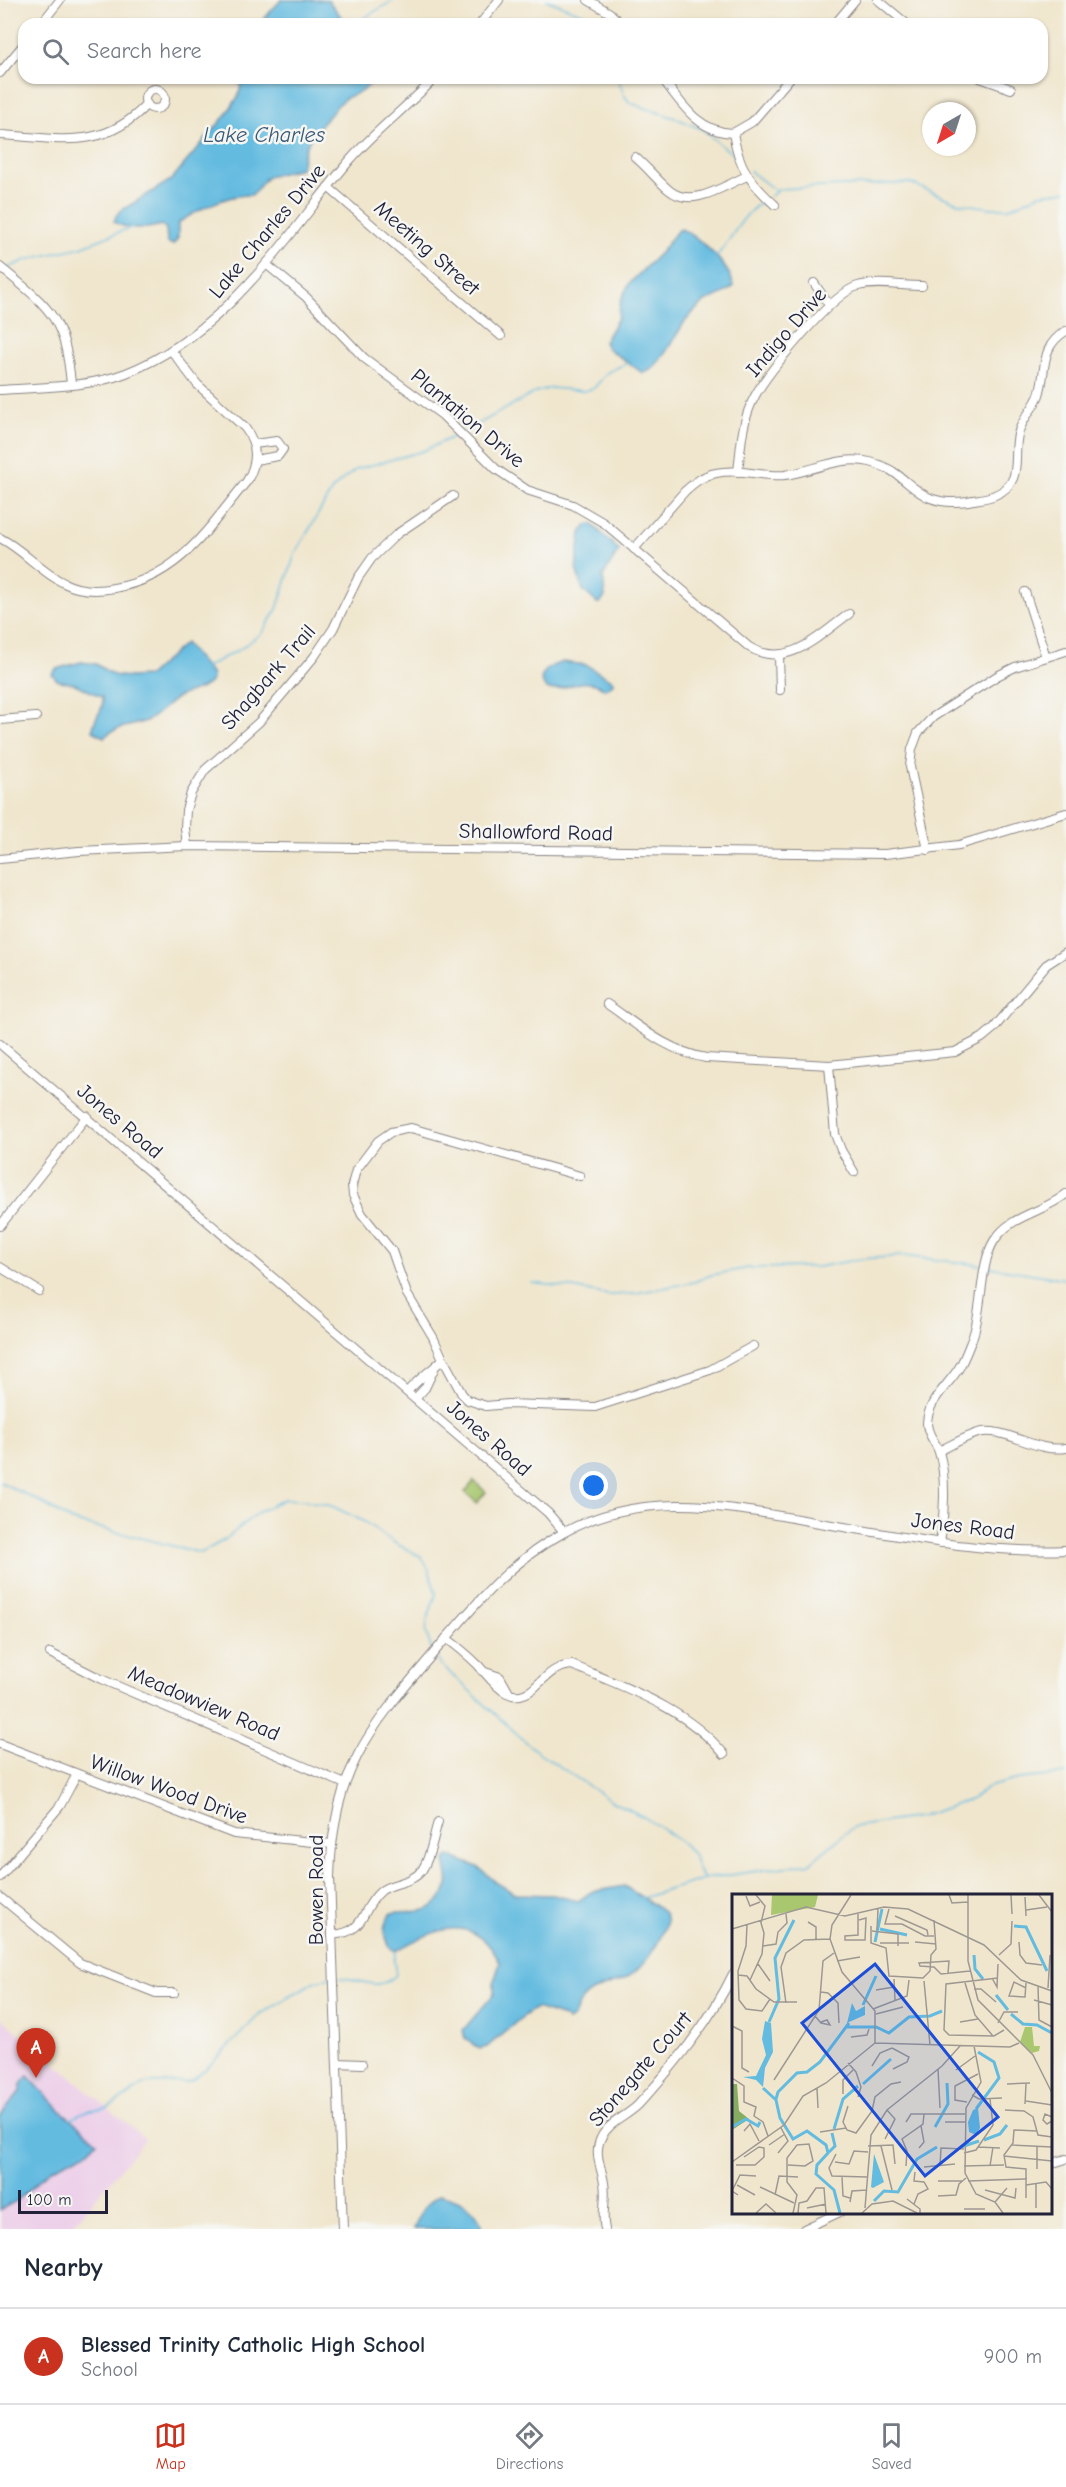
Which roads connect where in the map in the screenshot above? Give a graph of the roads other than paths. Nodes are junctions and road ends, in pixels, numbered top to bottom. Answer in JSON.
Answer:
{"nodes":[{"id":1,"x":60,"y":0,"type":"edge"},
{"id":2,"x":498,"y":0,"type":"edge"},
{"id":3,"x":588,"y":0,"type":"edge"},
{"id":4,"x":855,"y":0,"type":"edge"},
{"id":5,"x":878,"y":0,"type":"edge"},
{"id":6,"x":45,"y":18,"type":"edge"},
{"id":7,"x":484,"y":18,"type":"edge"},
{"id":8,"x":615,"y":18,"type":"edge"},
{"id":9,"x":840,"y":18,"type":"edge"},
{"id":10,"x":900,"y":18,"type":"edge"},
{"id":11,"x":18,"y":51,"type":"edge"},
{"id":12,"x":0,"y":73,"type":"edge"},
{"id":13,"x":429,"y":84,"type":"edge"},
{"id":14,"x":666,"y":84,"type":"edge"},
{"id":15,"x":785,"y":84,"type":"edge"},
{"id":16,"x":997,"y":84,"type":"edge"},
{"id":17,"x":1011,"y":89,"type":"dead end"},
{"id":18,"x":147,"y":105,"type":"dead end"},
{"id":19,"x":733,"y":134,"type":"junction"},
{"id":20,"x":0,"y":135,"type":"edge"},
{"id":21,"x":635,"y":157,"type":"dead end"},
{"id":22,"x":747,"y":176,"type":"junction"},
{"id":23,"x":328,"y":187,"type":"junction"},
{"id":24,"x":776,"y":205,"type":"dead end"},
{"id":25,"x":266,"y":264,"type":"junction"},
{"id":26,"x":0,"y":267,"type":"edge"},
{"id":27,"x":814,"y":283,"type":"dead end"},
{"id":28,"x":922,"y":286,"type":"dead end"},
{"id":29,"x":829,"y":305,"type":"junction"},
{"id":30,"x":1066,"y":331,"type":"edge"},
{"id":31,"x":501,"y":336,"type":"dead end"},
{"id":32,"x":171,"y":350,"type":"junction"},
{"id":33,"x":71,"y":384,"type":"junction"},
{"id":34,"x":0,"y":390,"type":"edge"},
{"id":35,"x":254,"y":444,"type":"junction"},
{"id":36,"x":255,"y":460,"type":"junction"},
{"id":37,"x":738,"y":472,"type":"junction"},
{"id":38,"x":453,"y":496,"type":"dead end"},
{"id":39,"x":0,"y":538,"type":"edge"},
{"id":40,"x":634,"y":549,"type":"junction"},
{"id":41,"x":1025,"y":592,"type":"dead end"},
{"id":42,"x":849,"y":614,"type":"dead end"},
{"id":43,"x":1066,"y":651,"type":"edge"},
{"id":44,"x":779,"y":656,"type":"junction"},
{"id":45,"x":1046,"y":657,"type":"junction"},
{"id":46,"x":783,"y":689,"type":"dead end"},
{"id":47,"x":36,"y":717,"type":"dead end"},
{"id":48,"x":0,"y":720,"type":"edge"},
{"id":49,"x":1066,"y":813,"type":"edge"},
{"id":50,"x":187,"y":846,"type":"junction"},
{"id":51,"x":928,"y":850,"type":"junction"},
{"id":52,"x":0,"y":859,"type":"edge"},
{"id":53,"x":1066,"y":952,"type":"edge"},
{"id":54,"x":607,"y":1004,"type":"dead end"},
{"id":55,"x":0,"y":1044,"type":"edge"},
{"id":56,"x":829,"y":1065,"type":"junction"},
{"id":57,"x":87,"y":1116,"type":"junction"},
{"id":58,"x":854,"y":1173,"type":"dead end"},
{"id":59,"x":580,"y":1176,"type":"dead end"},
{"id":60,"x":1066,"y":1194,"type":"edge"},
{"id":61,"x":0,"y":1226,"type":"edge"},
{"id":62,"x":0,"y":1267,"type":"edge"},
{"id":63,"x":39,"y":1291,"type":"dead end"},
{"id":64,"x":753,"y":1346,"type":"dead end"},
{"id":65,"x":442,"y":1359,"type":"junction"},
{"id":66,"x":434,"y":1369,"type":"junction"},
{"id":67,"x":407,"y":1392,"type":"junction"},
{"id":68,"x":415,"y":1399,"type":"junction"},
{"id":69,"x":1066,"y":1448,"type":"edge"},
{"id":70,"x":939,"y":1451,"type":"junction"},
{"id":71,"x":564,"y":1532,"type":"junction"},
{"id":72,"x":940,"y":1543,"type":"junction"},
{"id":73,"x":1066,"y":1550,"type":"edge"},
{"id":74,"x":446,"y":1638,"type":"junction"},
{"id":75,"x":50,"y":1653,"type":"dead end"},
{"id":76,"x":0,"y":1744,"type":"edge"},
{"id":77,"x":724,"y":1754,"type":"dead end"},
{"id":78,"x":77,"y":1774,"type":"junction"},
{"id":79,"x":345,"y":1784,"type":"junction"},
{"id":80,"x":438,"y":1822,"type":"dead end"},
{"id":81,"x":331,"y":1844,"type":"junction"},
{"id":82,"x":0,"y":1877,"type":"edge"},
{"id":83,"x":0,"y":1897,"type":"edge"},
{"id":84,"x":332,"y":1935,"type":"junction"},
{"id":85,"x":732,"y":1976,"type":"edge"},
{"id":86,"x":174,"y":1993,"type":"dead end"},
{"id":87,"x":338,"y":2063,"type":"junction"},
{"id":88,"x":362,"y":2064,"type":"dead end"},
{"id":89,"x":1066,"y":2159,"type":"edge"},
{"id":90,"x":1051,"y":2164,"type":"edge"},
{"id":91,"x":836,"y":2214,"type":"edge"},
{"id":92,"x":343,"y":2229,"type":"edge"},
{"id":93,"x":605,"y":2229,"type":"edge"},
{"id":94,"x":804,"y":2229,"type":"edge"}],
"edges":[{"from":1,"to":6,"type":"street"},
{"from":2,"to":7,"type":"street"},
{"from":3,"to":8,"type":"street"},
{"from":4,"to":9,"type":"street"},
{"from":5,"to":10,"type":"street"},
{"from":11,"to":12,"type":"street"},
{"from":13,"to":23,"type":"street","name":"Lake Charles Drive"},
{"from":14,"to":19,"type":"street"},
{"from":15,"to":19,"type":"street"},
{"from":16,"to":17,"type":"street"},
{"from":18,"to":20,"type":"street"},
{"from":19,"to":22,"type":"street"},
{"from":21,"to":22,"type":"street"},
{"from":22,"to":24,"type":"street"},
{"from":23,"to":25,"type":"street","name":"Lake Charles Drive"},
{"from":23,"to":31,"type":"street","name":"Meeting Street"},
{"from":25,"to":32,"type":"street","name":"Lake Charles Drive"},
{"from":25,"to":40,"type":"street","name":"Plantation Drive"},
{"from":26,"to":33,"type":"street"},
{"from":27,"to":29,"type":"street"},
{"from":28,"to":29,"type":"street","name":"Indigo Drive"},
{"from":29,"to":37,"type":"street","name":"Indigo Drive"},
{"from":30,"to":37,"type":"street"},
{"from":32,"to":33,"type":"street","name":"Lake Charles Drive"},
{"from":32,"to":35,"type":"street"},
{"from":33,"to":34,"type":"street","name":"Lake Charles Drive"},
{"from":35,"to":36,"type":"street"},
{"from":35,"to":36,"type":"street"},
{"from":36,"to":39,"type":"street"},
{"from":37,"to":40,"type":"street"},
{"from":38,"to":50,"type":"street","name":"Shagbark Trail"},
{"from":40,"to":44,"type":"street","name":"Plantation Drive"},
{"from":41,"to":45,"type":"street"},
{"from":42,"to":44,"type":"street"},
{"from":43,"to":45,"type":"street"},
{"from":44,"to":46,"type":"street"},
{"from":45,"to":51,"type":"street"},
{"from":47,"to":48,"type":"street"},
{"from":49,"to":51,"type":"street","name":"Shallowford Road"},
{"from":50,"to":51,"type":"street","name":"Shallowford Road"},
{"from":50,"to":52,"type":"street","name":"Shallowford Road"},
{"from":53,"to":56,"type":"street"},
{"from":54,"to":56,"type":"street"},
{"from":55,"to":57,"type":"street","name":"Jones Road"},
{"from":56,"to":58,"type":"street"},
{"from":57,"to":61,"type":"street"},
{"from":57,"to":67,"type":"street","name":"Jones Road"},
{"from":59,"to":65,"type":"street"},
{"from":60,"to":70,"type":"street"},
{"from":62,"to":63,"type":"street"},
{"from":64,"to":65,"type":"street"},
{"from":65,"to":66,"type":"street"},
{"from":66,"to":67,"type":"street"},
{"from":66,"to":68,"type":"street"},
{"from":67,"to":68,"type":"street","name":"Jones Road"},
{"from":68,"to":71,"type":"street","name":"Jones Road"},
{"from":69,"to":70,"type":"street"},
{"from":70,"to":72,"type":"street"},
{"from":71,"to":72,"type":"street","name":"Jones Road"},
{"from":71,"to":74,"type":"street","name":"Bowen Road"},
{"from":72,"to":73,"type":"street","name":"Jones Road"},
{"from":74,"to":77,"type":"street"},
{"from":74,"to":79,"type":"street","name":"Bowen Road"},
{"from":75,"to":79,"type":"street","name":"Meadowview Road"},
{"from":76,"to":78,"type":"street","name":"Willow Wood Drive"},
{"from":78,"to":81,"type":"street","name":"Willow Wood Drive"},
{"from":78,"to":82,"type":"street"},
{"from":79,"to":81,"type":"street","name":"Bowen Road"},
{"from":80,"to":84,"type":"street"},
{"from":81,"to":84,"type":"street","name":"Bowen Road"},
{"from":83,"to":86,"type":"street"},
{"from":84,"to":87,"type":"street","name":"Bowen Road"},
{"from":85,"to":93,"type":"street","name":"Stonegate Court"},
{"from":87,"to":88,"type":"street"},
{"from":87,"to":92,"type":"street","name":"Bowen Road"},
{"from":89,"to":90,"type":"street"},
{"from":91,"to":94,"type":"street"}]}
